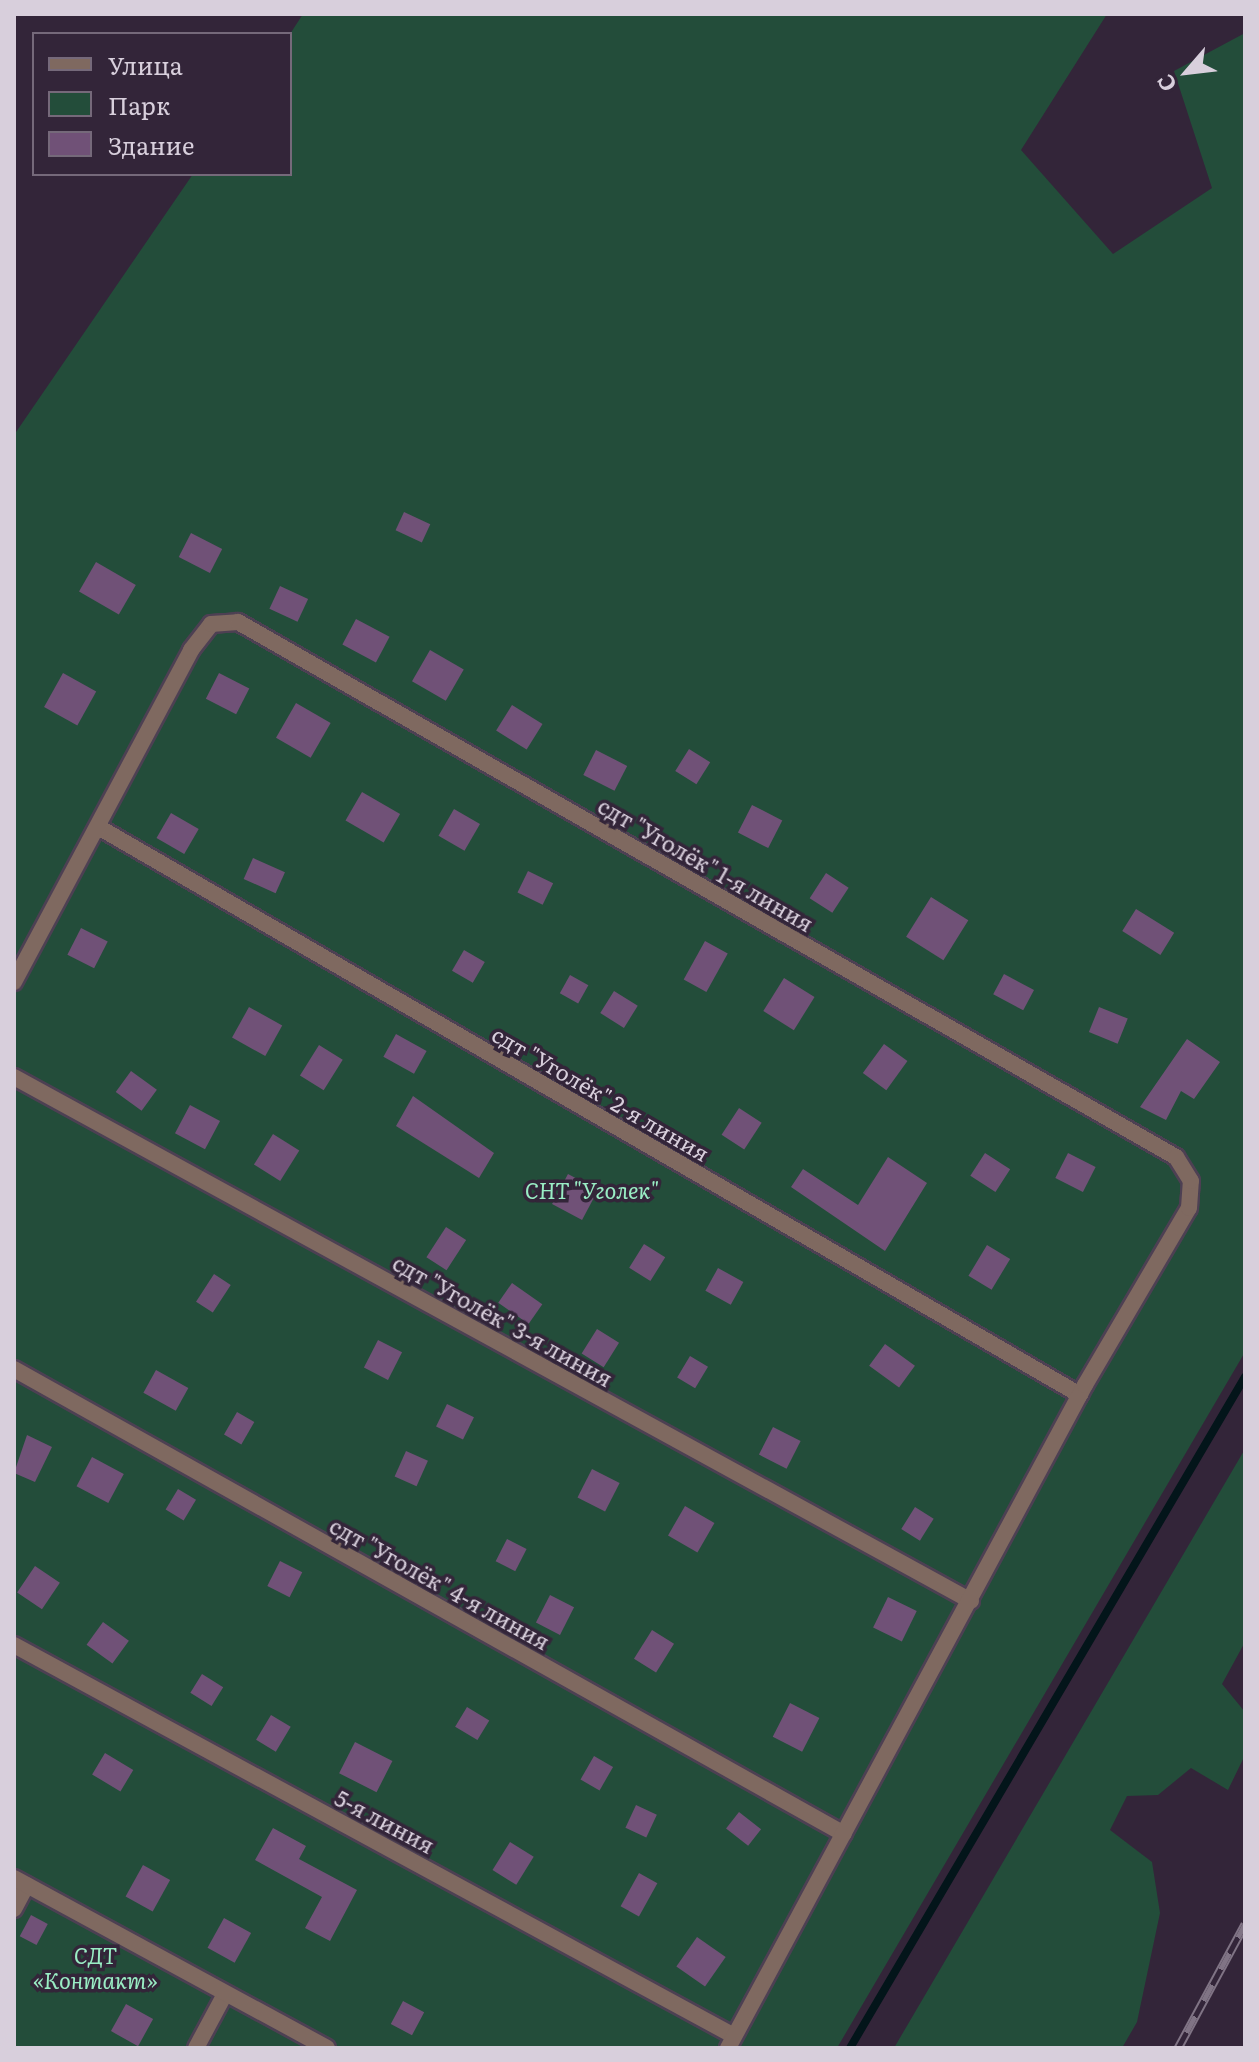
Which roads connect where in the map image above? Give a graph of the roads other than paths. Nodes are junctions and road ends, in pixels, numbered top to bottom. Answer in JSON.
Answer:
{"nodes":[{"id":1,"x":100,"y":828,"type":"junction"},
{"id":2,"x":14,"y":982,"type":"edge"},
{"id":3,"x":14,"y":1077,"type":"edge"},
{"id":4,"x":14,"y":1369,"type":"edge"},
{"id":5,"x":1080,"y":1395,"type":"junction"},
{"id":6,"x":971,"y":1601,"type":"junction"},
{"id":7,"x":14,"y":1645,"type":"edge"},
{"id":8,"x":844,"y":1834,"type":"junction"},
{"id":9,"x":20,"y":1881,"type":"edge"},
{"id":10,"x":14,"y":1909,"type":"edge"},
{"id":11,"x":225,"y":1994,"type":"junction"},
{"id":12,"x":731,"y":2042,"type":"edge"},
{"id":13,"x":196,"y":2048,"type":"edge"},
{"id":14,"x":327,"y":2048,"type":"edge"}],
"edges":[{"from":1,"to":2,"type":"street"},
{"from":1,"to":5,"type":"street","name":"сдт \"Уголёк\" 2-я линия"},
{"from":1,"to":5,"type":"street","name":"сдт \"Уголёк\" 1-я линия"},
{"from":3,"to":6,"type":"street","name":"сдт \"Уголёк\" 3-я линия"},
{"from":4,"to":8,"type":"street","name":"сдт \"Уголёк\" 4-я линия"},
{"from":5,"to":6,"type":"street"},
{"from":6,"to":8,"type":"street"},
{"from":7,"to":12,"type":"street","name":"5-я линия"},
{"from":8,"to":12,"type":"street"},
{"from":9,"to":10,"type":"street"},
{"from":9,"to":11,"type":"street"},
{"from":11,"to":13,"type":"street"},
{"from":11,"to":14,"type":"street"}]}
